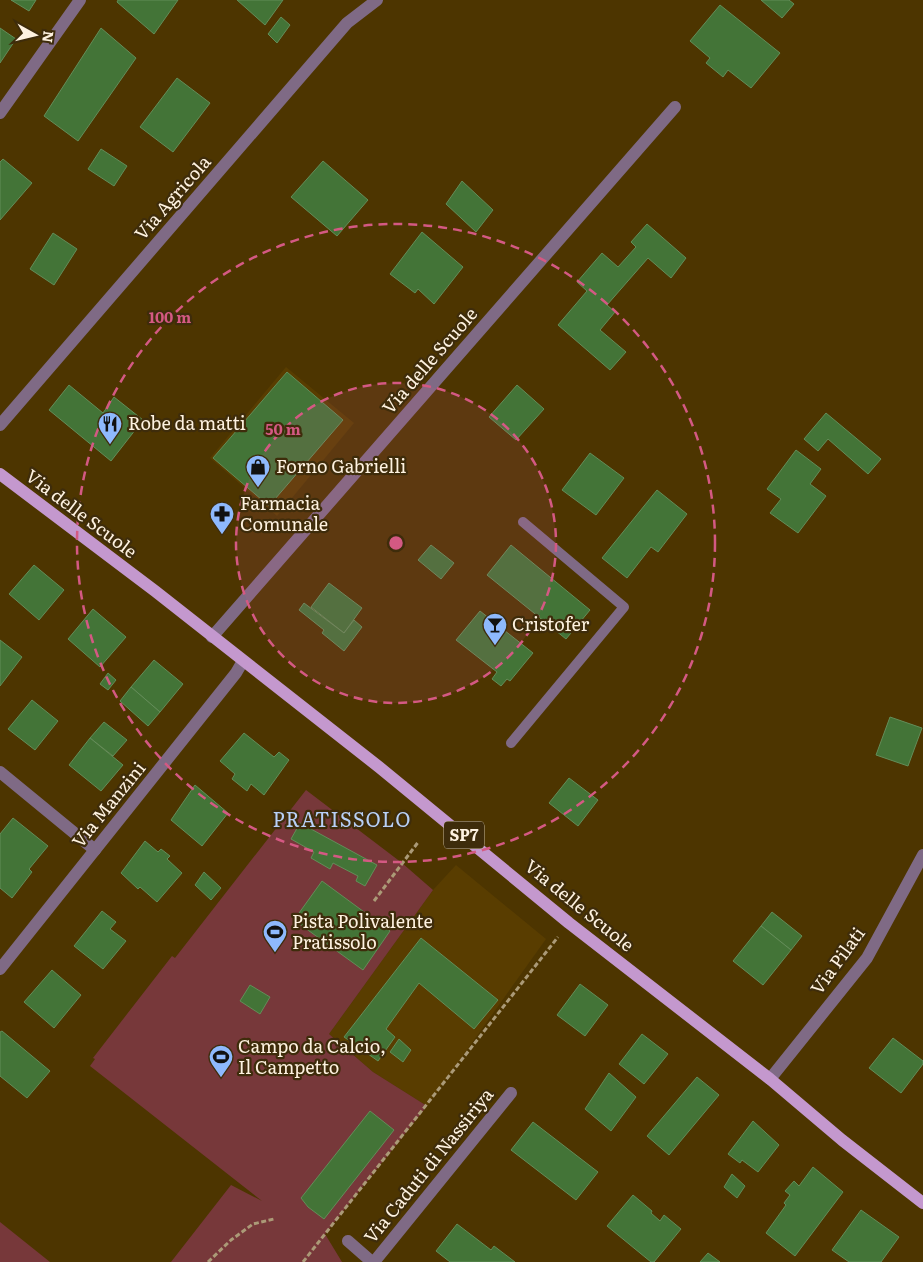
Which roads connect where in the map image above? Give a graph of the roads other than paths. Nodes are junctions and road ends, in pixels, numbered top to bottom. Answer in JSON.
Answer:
{"nodes":[{"id":1,"x":80,"y":0,"type":"edge"},
{"id":2,"x":377,"y":0,"type":"edge"},
{"id":3,"x":675,"y":107,"type":"dead end"},
{"id":4,"x":0,"y":114,"type":"edge"},
{"id":5,"x":0,"y":424,"type":"edge"},
{"id":6,"x":0,"y":474,"type":"edge"},
{"id":7,"x":523,"y":522,"type":"dead end"},
{"id":8,"x":212,"y":637,"type":"junction"},
{"id":9,"x":243,"y":661,"type":"junction"},
{"id":10,"x":511,"y":743,"type":"dead end"},
{"id":11,"x":0,"y":772,"type":"edge"},
{"id":12,"x":95,"y":850,"type":"junction"},
{"id":13,"x":923,"y":855,"type":"edge"},
{"id":14,"x":0,"y":969,"type":"edge"},
{"id":15,"x":770,"y":1080,"type":"junction"},
{"id":16,"x":511,"y":1093,"type":"dead end"},
{"id":17,"x":923,"y":1203,"type":"edge"},
{"id":18,"x":348,"y":1240,"type":"dead end"},
{"id":19,"x":373,"y":1262,"type":"edge"}],
"edges":[{"from":1,"to":4,"type":"street"},
{"from":2,"to":5,"type":"street","name":"Via Agricola"},
{"from":3,"to":8,"type":"street","name":"Via delle Scuole"},
{"from":6,"to":8,"type":"main road","name":"Via delle Scuole","number":"SP7"},
{"from":7,"to":10,"type":"lane"},
{"from":8,"to":9,"type":"main road","name":"Via delle Scuole","number":"SP7"},
{"from":9,"to":12,"type":"street","name":"Via Manzini"},
{"from":9,"to":15,"type":"main road","name":"Via delle Scuole","number":"SP7"},
{"from":11,"to":12,"type":"street"},
{"from":12,"to":14,"type":"street","name":"Via Manzini"},
{"from":13,"to":15,"type":"street","name":"Via Pilati"},
{"from":15,"to":17,"type":"main road","name":"Via delle Scuole","number":"SP7"},
{"from":16,"to":19,"type":"street","name":"Via Caduti di Nassiriya"},
{"from":18,"to":19,"type":"street","name":"Via Caduti di Nassiriya"}]}
